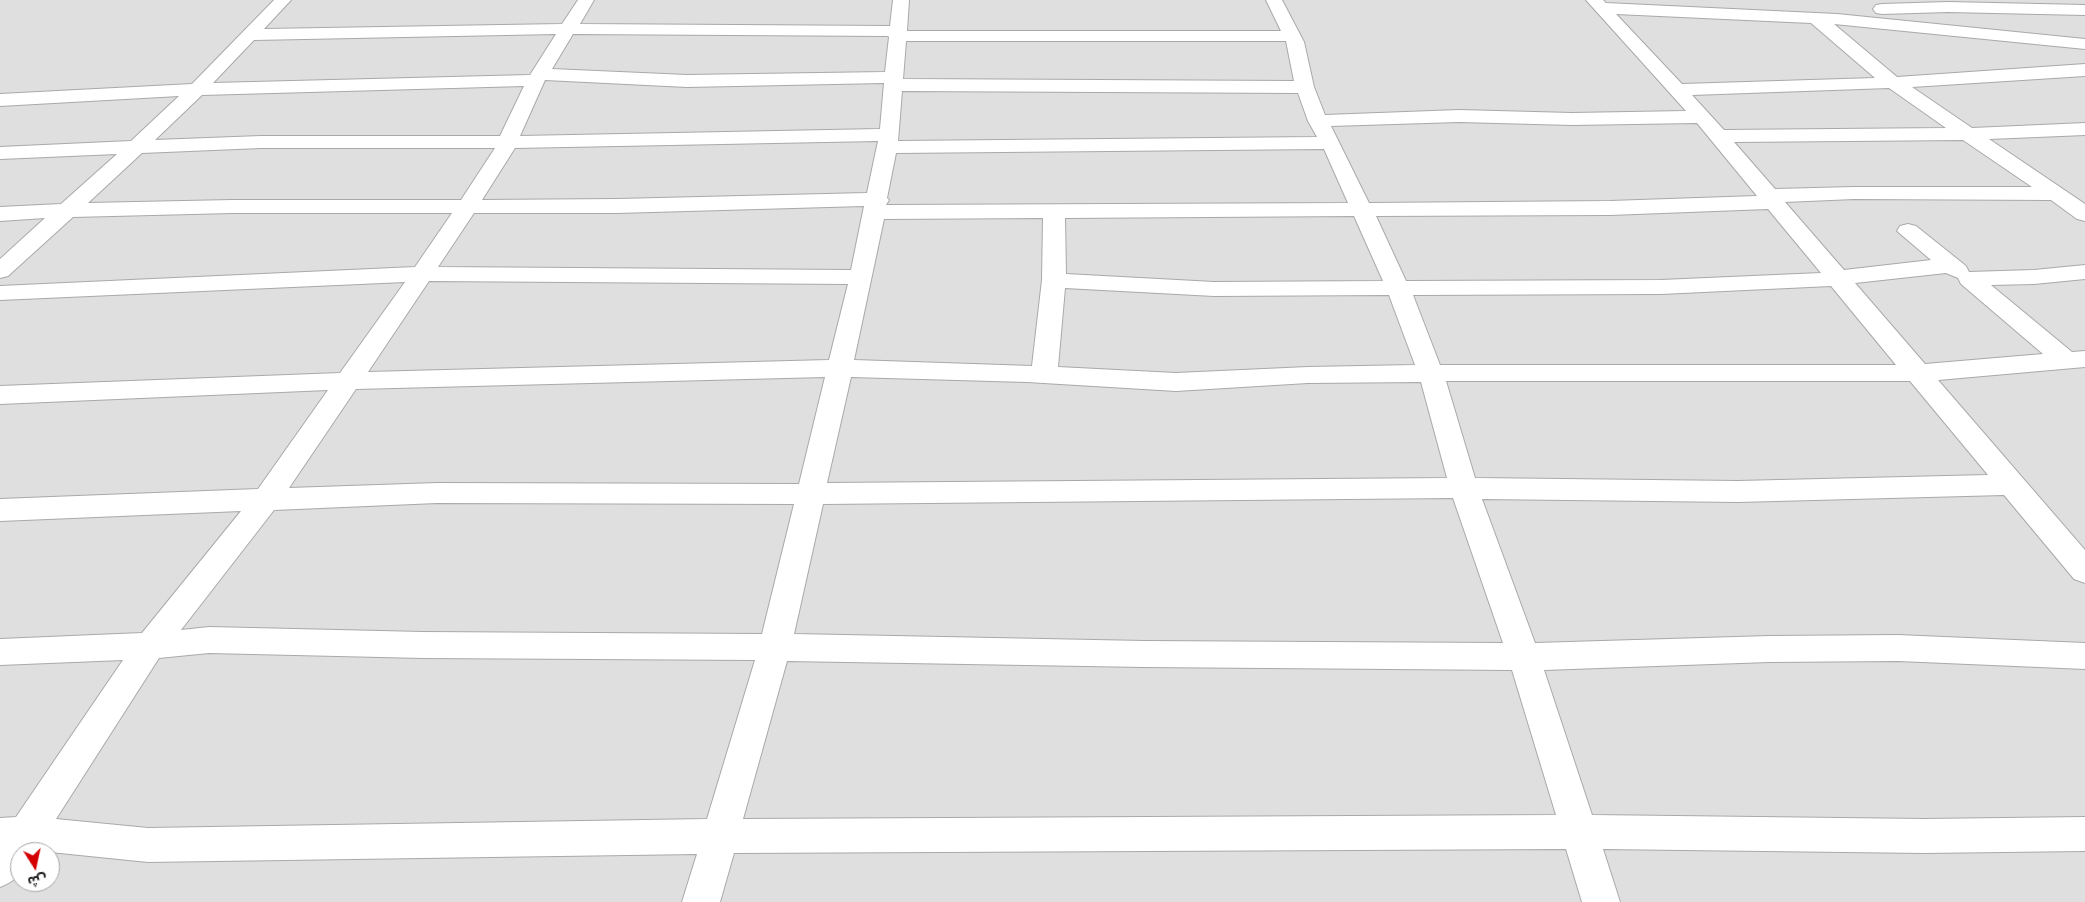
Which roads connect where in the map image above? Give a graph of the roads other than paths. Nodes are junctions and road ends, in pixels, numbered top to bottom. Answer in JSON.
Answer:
{"nodes":[{"id":1,"x":283,"y":0,"type":"edge"},
{"id":2,"x":586,"y":0,"type":"edge"},
{"id":3,"x":900,"y":0,"type":"edge"},
{"id":4,"x":1274,"y":0,"type":"edge"},
{"id":5,"x":1598,"y":4,"type":"edge"},
{"id":6,"x":1974,"y":4,"type":"edge"},
{"id":7,"x":2085,"y":10,"type":"edge"},
{"id":8,"x":1816,"y":18,"type":"junction"},
{"id":9,"x":1837,"y":19,"type":"junction"},
{"id":10,"x":567,"y":29,"type":"junction"},
{"id":11,"x":897,"y":34,"type":"junction"},
{"id":12,"x":249,"y":35,"type":"junction"},
{"id":13,"x":1292,"y":36,"type":"junction"},
{"id":14,"x":2044,"y":40,"type":"junction"},
{"id":15,"x":2085,"y":44,"type":"edge"},
{"id":16,"x":2085,"y":59,"type":"edge"},
{"id":17,"x":2085,"y":70,"type":"edge"},
{"id":18,"x":538,"y":77,"type":"junction"},
{"id":19,"x":893,"y":81,"type":"junction"},
{"id":20,"x":1892,"y":83,"type":"junction"},
{"id":21,"x":1305,"y":87,"type":"junction"},
{"id":22,"x":197,"y":89,"type":"junction"},
{"id":23,"x":1676,"y":90,"type":"junction"},
{"id":24,"x":0,"y":100,"type":"edge"},
{"id":25,"x":1702,"y":117,"type":"junction"},
{"id":26,"x":2085,"y":129,"type":"edge"},
{"id":27,"x":1325,"y":132,"type":"junction"},
{"id":28,"x":1966,"y":134,"type":"junction"},
{"id":29,"x":1717,"y":136,"type":"junction"},
{"id":30,"x":888,"y":141,"type":"junction"},
{"id":31,"x":508,"y":142,"type":"junction"},
{"id":32,"x":138,"y":146,"type":"junction"},
{"id":33,"x":0,"y":153,"type":"edge"},
{"id":34,"x":2069,"y":198,"type":"edge"},
{"id":35,"x":1771,"y":199,"type":"junction"},
{"id":36,"x":468,"y":205,"type":"junction"},
{"id":37,"x":876,"y":206,"type":"junction"},
{"id":38,"x":69,"y":209,"type":"junction"},
{"id":39,"x":1361,"y":209,"type":"junction"},
{"id":40,"x":1054,"y":211,"type":"junction"},
{"id":41,"x":0,"y":214,"type":"edge"},
{"id":42,"x":2085,"y":214,"type":"edge"},
{"id":43,"x":1908,"y":231,"type":"dead end"},
{"id":44,"x":0,"y":271,"type":"edge"},
{"id":45,"x":1960,"y":272,"type":"junction"},
{"id":46,"x":2085,"y":272,"type":"edge"},
{"id":47,"x":422,"y":274,"type":"junction"},
{"id":48,"x":861,"y":277,"type":"junction"},
{"id":49,"x":1836,"y":278,"type":"junction"},
{"id":50,"x":1054,"y":280,"type":"junction"},
{"id":51,"x":1398,"y":288,"type":"junction"},
{"id":52,"x":0,"y":293,"type":"edge"},
{"id":53,"x":2076,"y":360,"type":"edge"},
{"id":54,"x":839,"y":368,"type":"junction"},
{"id":55,"x":1431,"y":373,"type":"junction"},
{"id":56,"x":1916,"y":373,"type":"junction"},
{"id":57,"x":1044,"y":374,"type":"junction"},
{"id":58,"x":349,"y":381,"type":"junction"},
{"id":59,"x":0,"y":395,"type":"edge"},
{"id":60,"x":2011,"y":484,"type":"junction"},
{"id":61,"x":1464,"y":488,"type":"junction"},
{"id":62,"x":810,"y":494,"type":"junction"},
{"id":63,"x":266,"y":500,"type":"junction"},
{"id":64,"x":0,"y":510,"type":"edge"},
{"id":65,"x":2085,"y":571,"type":"edge"},
{"id":66,"x":150,"y":646,"type":"junction"},
{"id":67,"x":775,"y":648,"type":"junction"},
{"id":68,"x":0,"y":652,"type":"edge"},
{"id":69,"x":2085,"y":656,"type":"edge"},
{"id":70,"x":1524,"y":657,"type":"junction"},
{"id":71,"x":1578,"y":832,"type":"junction"},
{"id":72,"x":13,"y":834,"type":"edge"},
{"id":73,"x":2085,"y":834,"type":"edge"},
{"id":74,"x":719,"y":836,"type":"junction"},
{"id":75,"x":0,"y":870,"type":"edge"},
{"id":76,"x":701,"y":902,"type":"edge"},
{"id":77,"x":1601,"y":902,"type":"edge"}],
"edges":[{"from":1,"to":12,"type":"street"},
{"from":2,"to":10,"type":"street"},
{"from":3,"to":11,"type":"street"},
{"from":4,"to":13,"type":"street"},
{"from":5,"to":8,"type":"street"},
{"from":5,"to":23,"type":"street"},
{"from":6,"to":7,"type":"street"},
{"from":6,"to":9,"type":"street"},
{"from":6,"to":14,"type":"street"},
{"from":8,"to":9,"type":"street"},
{"from":8,"to":20,"type":"street"},
{"from":9,"to":14,"type":"street"},
{"from":10,"to":11,"type":"street"},
{"from":10,"to":12,"type":"street"},
{"from":10,"to":18,"type":"street"},
{"from":11,"to":13,"type":"street"},
{"from":11,"to":19,"type":"street"},
{"from":12,"to":22,"type":"street"},
{"from":13,"to":21,"type":"street"},
{"from":14,"to":15,"type":"street"},
{"from":14,"to":16,"type":"street"},
{"from":17,"to":20,"type":"street"},
{"from":18,"to":19,"type":"street"},
{"from":18,"to":22,"type":"street"},
{"from":18,"to":31,"type":"street"},
{"from":19,"to":21,"type":"street"},
{"from":19,"to":30,"type":"street"},
{"from":20,"to":23,"type":"street"},
{"from":20,"to":28,"type":"street"},
{"from":21,"to":27,"type":"street"},
{"from":22,"to":24,"type":"street"},
{"from":22,"to":32,"type":"street"},
{"from":23,"to":25,"type":"street"},
{"from":25,"to":27,"type":"street"},
{"from":25,"to":29,"type":"street"},
{"from":26,"to":28,"type":"street"},
{"from":27,"to":30,"type":"street"},
{"from":27,"to":39,"type":"street"},
{"from":28,"to":29,"type":"street"},
{"from":28,"to":34,"type":"street"},
{"from":29,"to":35,"type":"street"},
{"from":30,"to":31,"type":"street"},
{"from":30,"to":37,"type":"street"},
{"from":31,"to":32,"type":"street"},
{"from":31,"to":36,"type":"street"},
{"from":32,"to":33,"type":"street"},
{"from":32,"to":38,"type":"street"},
{"from":34,"to":35,"type":"street"},
{"from":34,"to":42,"type":"street"},
{"from":35,"to":39,"type":"street"},
{"from":35,"to":49,"type":"street"},
{"from":36,"to":37,"type":"street"},
{"from":36,"to":38,"type":"street"},
{"from":36,"to":47,"type":"street"},
{"from":37,"to":40,"type":"street"},
{"from":37,"to":48,"type":"street"},
{"from":38,"to":41,"type":"street"},
{"from":38,"to":44,"type":"street"},
{"from":39,"to":40,"type":"street"},
{"from":39,"to":51,"type":"street"},
{"from":40,"to":50,"type":"street"},
{"from":43,"to":45,"type":"street"},
{"from":45,"to":46,"type":"street"},
{"from":45,"to":49,"type":"street"},
{"from":45,"to":53,"type":"street"},
{"from":47,"to":48,"type":"street"},
{"from":47,"to":52,"type":"street"},
{"from":47,"to":58,"type":"street"},
{"from":48,"to":54,"type":"street"},
{"from":49,"to":51,"type":"street"},
{"from":49,"to":56,"type":"street"},
{"from":50,"to":51,"type":"street"},
{"from":50,"to":57,"type":"street"},
{"from":51,"to":55,"type":"street"},
{"from":53,"to":56,"type":"street"},
{"from":54,"to":57,"type":"street"},
{"from":54,"to":58,"type":"street"},
{"from":54,"to":62,"type":"street"},
{"from":55,"to":56,"type":"street"},
{"from":55,"to":57,"type":"street"},
{"from":55,"to":61,"type":"street"},
{"from":56,"to":60,"type":"street"},
{"from":58,"to":59,"type":"street"},
{"from":58,"to":63,"type":"street"},
{"from":60,"to":61,"type":"street"},
{"from":60,"to":65,"type":"street"},
{"from":61,"to":62,"type":"street"},
{"from":61,"to":70,"type":"street"},
{"from":62,"to":63,"type":"street"},
{"from":62,"to":67,"type":"street"},
{"from":63,"to":64,"type":"street"},
{"from":63,"to":66,"type":"street"},
{"from":66,"to":67,"type":"street"},
{"from":66,"to":68,"type":"street"},
{"from":66,"to":72,"type":"street"},
{"from":67,"to":70,"type":"street"},
{"from":67,"to":74,"type":"street"},
{"from":69,"to":70,"type":"street"},
{"from":70,"to":71,"type":"street"},
{"from":71,"to":73,"type":"street"},
{"from":71,"to":74,"type":"street"},
{"from":71,"to":77,"type":"street"},
{"from":72,"to":74,"type":"street"},
{"from":72,"to":75,"type":"street"},
{"from":74,"to":76,"type":"street"}]}
